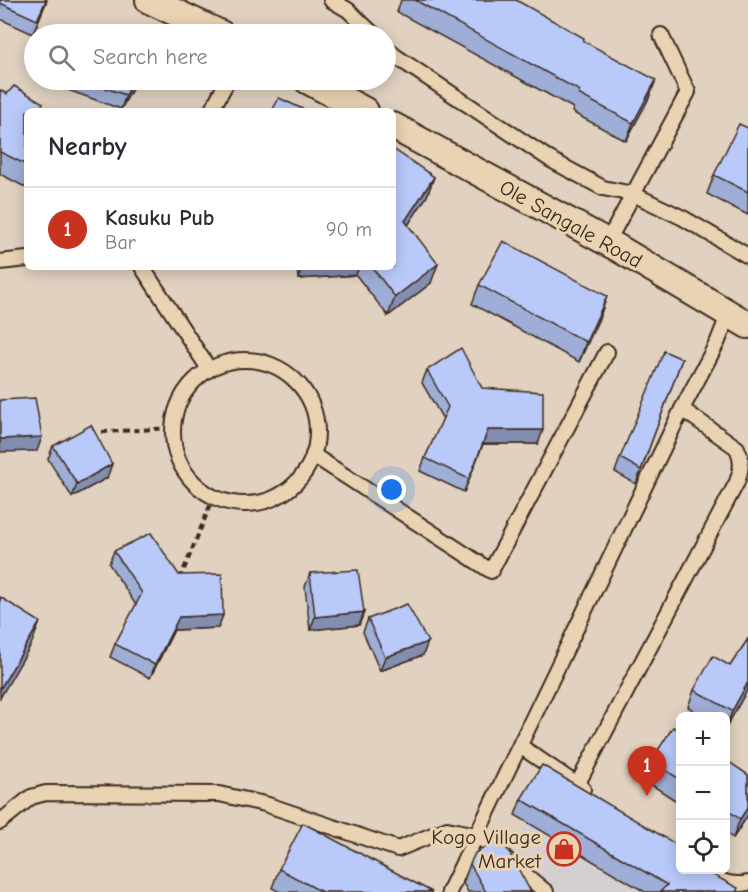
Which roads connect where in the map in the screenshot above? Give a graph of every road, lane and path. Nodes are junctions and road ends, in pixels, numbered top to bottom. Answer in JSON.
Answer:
{"nodes":[{"id":1,"x":149,"y":0,"type":"edge"},
{"id":2,"x":331,"y":0,"type":"edge"},
{"id":3,"x":200,"y":24,"type":"edge"},
{"id":4,"x":363,"y":24,"type":"edge"},
{"id":5,"x":661,"y":35,"type":"dead end"},
{"id":6,"x":396,"y":57,"type":"edge"},
{"id":7,"x":223,"y":90,"type":"edge"},
{"id":8,"x":326,"y":90,"type":"edge"},
{"id":9,"x":214,"y":108,"type":"edge"},
{"id":10,"x":359,"y":108,"type":"edge"},
{"id":11,"x":396,"y":128,"type":"edge"},
{"id":12,"x":633,"y":194,"type":"junction"},
{"id":13,"x":607,"y":243,"type":"junction"},
{"id":14,"x":748,"y":256,"type":"edge"},
{"id":15,"x":24,"y":259,"type":"edge"},
{"id":16,"x":0,"y":262,"type":"edge"},
{"id":17,"x":144,"y":270,"type":"edge"},
{"id":18,"x":738,"y":319,"type":"edge"},
{"id":19,"x":607,"y":352,"type":"dead end"},
{"id":20,"x":208,"y":369,"type":"junction"},
{"id":21,"x":682,"y":409,"type":"junction"},
{"id":22,"x":172,"y":428,"type":"junction"},
{"id":23,"x":102,"y":432,"type":"dead end"},
{"id":24,"x":313,"y":455,"type":"junction"},
{"id":25,"x":214,"y":496,"type":"junction"},
{"id":26,"x":176,"y":589,"type":"edge"},
{"id":27,"x":520,"y":746,"type":"junction"},
{"id":28,"x":577,"y":785,"type":"junction"},
{"id":29,"x":596,"y":798,"type":"edge"},
{"id":30,"x":0,"y":822,"type":"edge"},
{"id":31,"x":477,"y":835,"type":"junction"},
{"id":32,"x":706,"y":874,"type":"edge"},
{"id":33,"x":748,"y":883,"type":"edge"},
{"id":34,"x":449,"y":892,"type":"edge"},
{"id":35,"x":546,"y":892,"type":"edge"}],
"edges":[{"from":1,"to":3,"type":"street"},
{"from":2,"to":4,"type":"lane"},
{"from":5,"to":12,"type":"lane"},
{"from":6,"to":12,"type":"lane"},
{"from":7,"to":9,"type":"lane"},
{"from":8,"to":10,"type":"street"},
{"from":11,"to":13,"type":"street","name":"Ole Sangale Road"},
{"from":12,"to":13,"type":"lane"},
{"from":12,"to":14,"type":"lane"},
{"from":13,"to":18,"type":"street","name":"Ole Sangale Road"},
{"from":15,"to":16,"type":"lane"},
{"from":17,"to":20,"type":"lane"},
{"from":18,"to":21,"type":"lane"},
{"from":19,"to":24,"type":"lane"},
{"from":20,"to":22,"type":"lane"},
{"from":20,"to":24,"type":"lane"},
{"from":21,"to":27,"type":"lane"},
{"from":21,"to":28,"type":"lane"},
{"from":22,"to":23,"type":"path"},
{"from":22,"to":25,"type":"lane"},
{"from":24,"to":25,"type":"lane"},
{"from":25,"to":26,"type":"path"},
{"from":27,"to":28,"type":"lane"},
{"from":27,"to":31,"type":"lane"},
{"from":28,"to":29,"type":"lane"},
{"from":30,"to":31,"type":"lane"},
{"from":31,"to":34,"type":"lane"},
{"from":31,"to":35,"type":"lane"},
{"from":32,"to":33,"type":"lane"}]}
